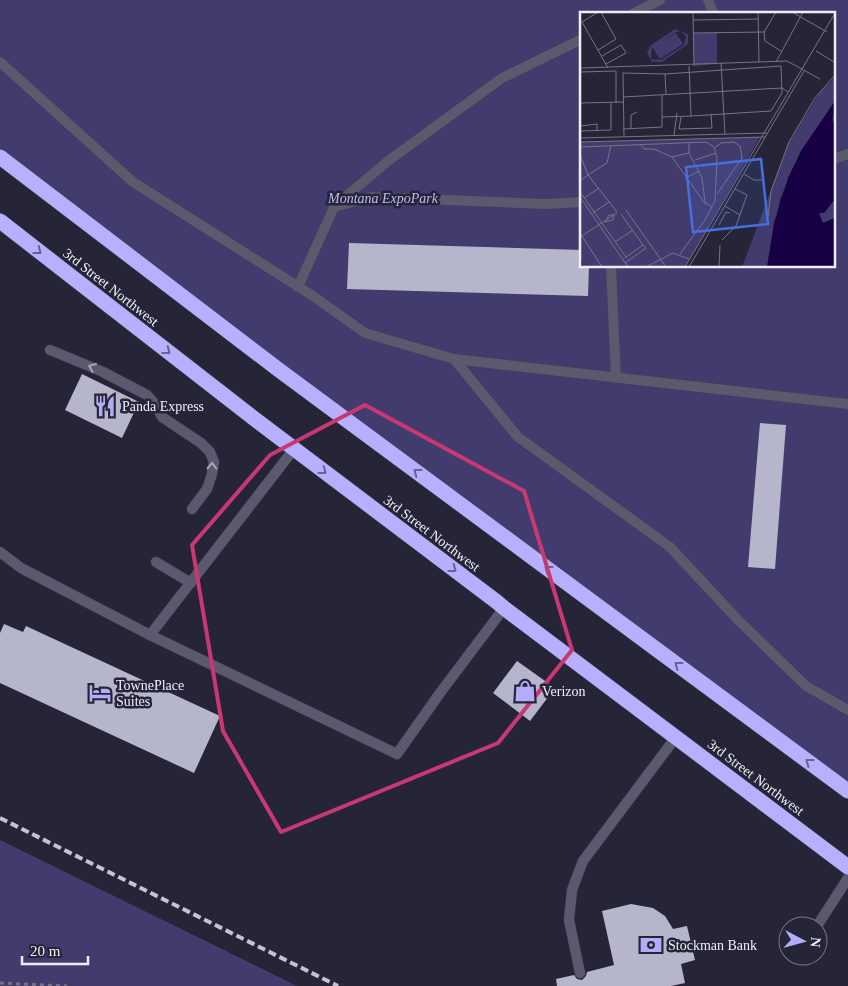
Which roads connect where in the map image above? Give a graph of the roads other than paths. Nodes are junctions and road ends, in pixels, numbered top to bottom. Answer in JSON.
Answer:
{"nodes":[{"id":1,"x":660,"y":0,"type":"edge"},
{"id":2,"x":708,"y":0,"type":"edge"},
{"id":3,"x":636,"y":12,"type":"edge"},
{"id":4,"x":713,"y":12,"type":"edge"},
{"id":5,"x":580,"y":40,"type":"edge"},
{"id":6,"x":0,"y":62,"type":"edge"},
{"id":7,"x":848,"y":154,"type":"edge"},
{"id":8,"x":0,"y":157,"type":"edge"},
{"id":9,"x":836,"y":158,"type":"edge"},
{"id":10,"x":580,"y":202,"type":"edge"},
{"id":11,"x":334,"y":207,"type":"junction"},
{"id":12,"x":0,"y":221,"type":"edge"},
{"id":13,"x":611,"y":268,"type":"edge"},
{"id":14,"x":298,"y":287,"type":"junction"},
{"id":15,"x":50,"y":350,"type":"dead end"},
{"id":16,"x":454,"y":360,"type":"junction"},
{"id":17,"x":616,"y":378,"type":"junction"},
{"id":18,"x":848,"y":404,"type":"edge"},
{"id":19,"x":294,"y":450,"type":"junction"},
{"id":20,"x":192,"y":509,"type":"dead end"},
{"id":21,"x":0,"y":552,"type":"edge"},
{"id":22,"x":156,"y":562,"type":"dead end"},
{"id":23,"x":191,"y":583,"type":"junction"},
{"id":24,"x":504,"y":608,"type":"junction"},
{"id":25,"x":150,"y":635,"type":"junction"},
{"id":26,"x":848,"y":710,"type":"edge"},
{"id":27,"x":676,"y":737,"type":"junction"},
{"id":28,"x":848,"y":791,"type":"edge"},
{"id":29,"x":848,"y":867,"type":"edge"},
{"id":30,"x":848,"y":878,"type":"edge"},
{"id":31,"x":823,"y":916,"type":"edge"},
{"id":32,"x":580,"y":973,"type":"dead end"}],
"edges":[{"from":1,"to":3,"type":"lane"},
{"from":2,"to":4,"type":"lane"},
{"from":5,"to":11,"type":"lane"},
{"from":6,"to":14,"type":"lane"},
{"from":7,"to":9,"type":"lane"},
{"from":28,"to":8,"type":"highway","one_way":true},
{"from":10,"to":11,"type":"lane"},
{"from":11,"to":14,"type":"lane"},
{"from":12,"to":19,"type":"highway","name":"3rd Street Northwest","one_way":true},
{"from":13,"to":17,"type":"lane"},
{"from":14,"to":16,"type":"lane"},
{"from":20,"to":15,"type":"lane","one_way":true},
{"from":16,"to":17,"type":"lane"},
{"from":16,"to":26,"type":"lane"},
{"from":17,"to":18,"type":"lane"},
{"from":19,"to":23,"type":"lane"},
{"from":19,"to":24,"type":"highway","name":"3rd Street Northwest","one_way":true},
{"from":21,"to":25,"type":"lane"},
{"from":22,"to":23,"type":"lane"},
{"from":23,"to":25,"type":"lane"},
{"from":24,"to":25,"type":"lane"},
{"from":24,"to":27,"type":"highway","name":"3rd Street Northwest"},
{"from":27,"to":29,"type":"highway","name":"3rd Street Northwest"},
{"from":27,"to":32,"type":"lane"},
{"from":30,"to":31,"type":"lane"}]}
